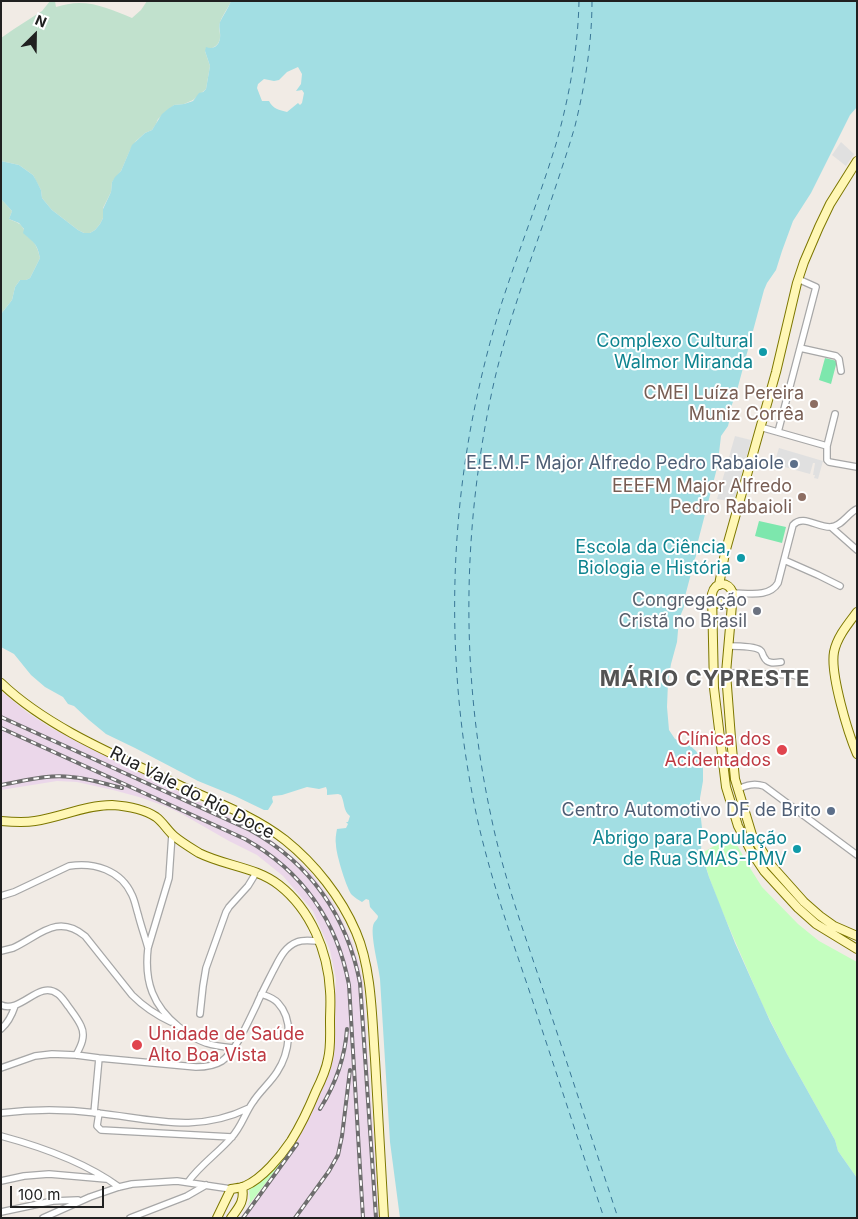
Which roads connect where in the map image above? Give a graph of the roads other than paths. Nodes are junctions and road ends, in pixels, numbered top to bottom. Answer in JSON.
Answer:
{"nodes":[{"id":1,"x":857,"y":161,"type":"edge"},
{"id":2,"x":798,"y":279,"type":"junction"},
{"id":3,"x":800,"y":348,"type":"junction"},
{"id":4,"x":841,"y":371,"type":"dead end"},
{"id":5,"x":835,"y":414,"type":"dead end"},
{"id":6,"x":760,"y":427,"type":"junction"},
{"id":7,"x":778,"y":432,"type":"junction"},
{"id":8,"x":828,"y":446,"type":"junction"},
{"id":9,"x":857,"y":467,"type":"edge"},
{"id":10,"x":857,"y":509,"type":"edge"},
{"id":11,"x":831,"y":527,"type":"junction"},
{"id":12,"x":857,"y":550,"type":"edge"},
{"id":13,"x":784,"y":560,"type":"junction"},
{"id":14,"x":719,"y":585,"type":"junction"},
{"id":15,"x":840,"y":586,"type":"dead end"},
{"id":16,"x":732,"y":596,"type":"junction"},
{"id":17,"x":712,"y":597,"type":"junction"},
{"id":18,"x":857,"y":612,"type":"edge"},
{"id":19,"x":728,"y":646,"type":"junction"},
{"id":20,"x":781,"y":662,"type":"dead end"},
{"id":21,"x":726,"y":673,"type":"junction"},
{"id":22,"x":801,"y":677,"type":"dead end"},
{"id":23,"x":1,"y":683,"type":"edge"},
{"id":24,"x":731,"y":738,"type":"junction"},
{"id":25,"x":721,"y":739,"type":"junction"},
{"id":26,"x":857,"y":754,"type":"edge"},
{"id":27,"x":738,"y":789,"type":"junction"},
{"id":28,"x":1,"y":821,"type":"edge"},
{"id":29,"x":172,"y":834,"type":"junction"},
{"id":30,"x":857,"y":856,"type":"edge"},
{"id":31,"x":256,"y":873,"type":"junction"},
{"id":32,"x":1,"y":896,"type":"edge"},
{"id":33,"x":832,"y":930,"type":"junction"},
{"id":34,"x":857,"y":936,"type":"edge"},
{"id":35,"x":319,"y":942,"type":"junction"},
{"id":36,"x":148,"y":948,"type":"junction"},
{"id":37,"x":857,"y":949,"type":"edge"},
{"id":38,"x":1,"y":952,"type":"edge"},
{"id":39,"x":262,"y":994,"type":"junction"},
{"id":40,"x":1,"y":1005,"type":"edge"},
{"id":41,"x":15,"y":1006,"type":"junction"},
{"id":42,"x":200,"y":1014,"type":"dead end"},
{"id":43,"x":175,"y":1024,"type":"junction"},
{"id":44,"x":1,"y":1029,"type":"edge"},
{"id":45,"x":233,"y":1048,"type":"junction"},
{"id":46,"x":76,"y":1055,"type":"junction"},
{"id":47,"x":99,"y":1058,"type":"junction"},
{"id":48,"x":1,"y":1068,"type":"edge"},
{"id":49,"x":249,"y":1108,"type":"junction"},
{"id":50,"x":1,"y":1113,"type":"edge"},
{"id":51,"x":96,"y":1113,"type":"junction"},
{"id":52,"x":1,"y":1136,"type":"edge"},
{"id":53,"x":232,"y":1137,"type":"junction"},
{"id":54,"x":108,"y":1179,"type":"junction"},
{"id":55,"x":1,"y":1181,"type":"edge"},
{"id":56,"x":188,"y":1182,"type":"junction"},
{"id":57,"x":206,"y":1185,"type":"junction"},
{"id":58,"x":119,"y":1187,"type":"junction"},
{"id":59,"x":242,"y":1187,"type":"junction"},
{"id":60,"x":231,"y":1189,"type":"junction"},
{"id":61,"x":81,"y":1200,"type":"junction"},
{"id":62,"x":1,"y":1212,"type":"edge"},
{"id":63,"x":43,"y":1218,"type":"edge"},
{"id":64,"x":130,"y":1218,"type":"edge"},
{"id":65,"x":217,"y":1218,"type":"edge"},
{"id":66,"x":231,"y":1218,"type":"edge"},
{"id":67,"x":384,"y":1218,"type":"edge"}],
"edges":[{"from":1,"to":2,"type":"street"},
{"from":2,"to":3,"type":"street"},
{"from":2,"to":6,"type":"street"},
{"from":3,"to":4,"type":"street"},
{"from":3,"to":7,"type":"street"},
{"from":5,"to":8,"type":"street"},
{"from":6,"to":7,"type":"street"},
{"from":6,"to":14,"type":"street"},
{"from":7,"to":8,"type":"street"},
{"from":8,"to":9,"type":"street"},
{"from":10,"to":11,"type":"street"},
{"from":11,"to":12,"type":"street"},
{"from":11,"to":13,"type":"street"},
{"from":13,"to":15,"type":"street"},
{"from":13,"to":16,"type":"street"},
{"from":14,"to":16,"type":"street"},
{"from":14,"to":17,"type":"street"},
{"from":16,"to":17,"type":"street"},
{"from":16,"to":19,"type":"street"},
{"from":17,"to":25,"type":"street"},
{"from":18,"to":26,"type":"street"},
{"from":19,"to":20,"type":"street"},
{"from":19,"to":21,"type":"street"},
{"from":21,"to":22,"type":"street"},
{"from":21,"to":24,"type":"street"},
{"from":23,"to":67,"type":"street","name":"Rua Vale do Rio Doce"},
{"from":24,"to":25,"type":"street"},
{"from":24,"to":27,"type":"street"},
{"from":25,"to":33,"type":"street"},
{"from":27,"to":30,"type":"street"},
{"from":27,"to":33,"type":"street"},
{"from":28,"to":29,"type":"street"},
{"from":29,"to":31,"type":"street"},
{"from":29,"to":36,"type":"street"},
{"from":31,"to":35,"type":"street"},
{"from":31,"to":42,"type":"street"},
{"from":32,"to":36,"type":"street"},
{"from":33,"to":34,"type":"street"},
{"from":33,"to":37,"type":"street"},
{"from":35,"to":39,"type":"street"},
{"from":35,"to":59,"type":"street"},
{"from":36,"to":43,"type":"street"},
{"from":38,"to":43,"type":"street"},
{"from":39,"to":45,"type":"street"},
{"from":39,"to":49,"type":"street"},
{"from":40,"to":41,"type":"street"},
{"from":41,"to":44,"type":"street"},
{"from":41,"to":46,"type":"street"},
{"from":43,"to":45,"type":"street"},
{"from":45,"to":47,"type":"street"},
{"from":46,"to":47,"type":"street"},
{"from":46,"to":48,"type":"street"},
{"from":47,"to":51,"type":"street"},
{"from":49,"to":51,"type":"street"},
{"from":49,"to":53,"type":"street"},
{"from":50,"to":51,"type":"street"},
{"from":51,"to":53,"type":"street"},
{"from":52,"to":54,"type":"street"},
{"from":53,"to":56,"type":"street"},
{"from":54,"to":55,"type":"street"},
{"from":54,"to":58,"type":"street"},
{"from":56,"to":57,"type":"street"},
{"from":56,"to":58,"type":"street"},
{"from":57,"to":60,"type":"street"},
{"from":57,"to":64,"type":"street"},
{"from":58,"to":61,"type":"street"},
{"from":59,"to":60,"type":"street"},
{"from":59,"to":66,"type":"street"},
{"from":60,"to":65,"type":"street"},
{"from":61,"to":62,"type":"street"},
{"from":61,"to":63,"type":"street"}]}
